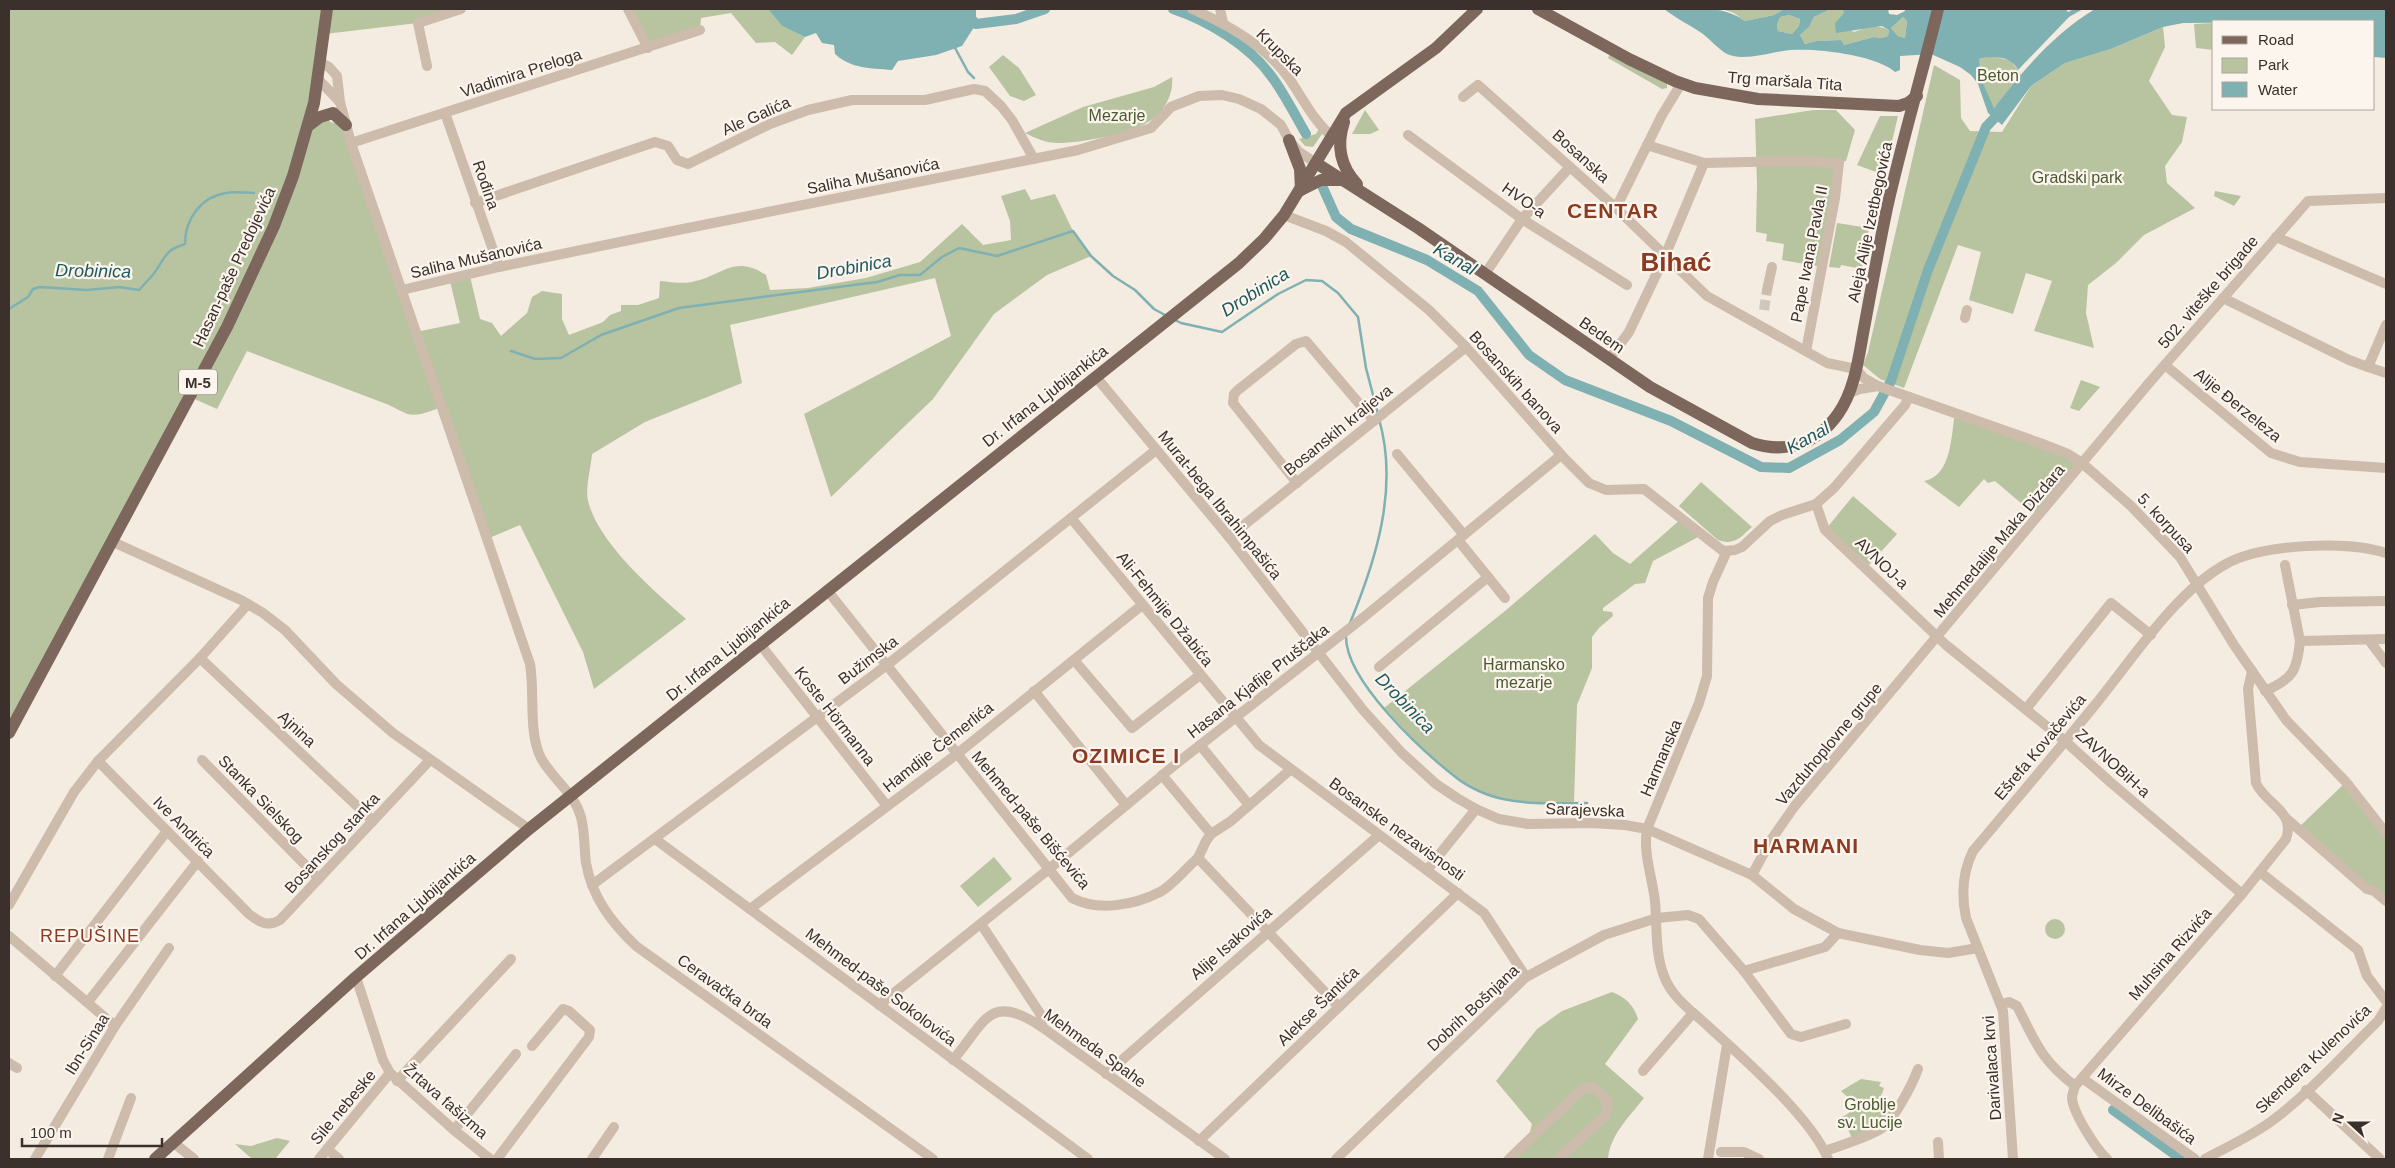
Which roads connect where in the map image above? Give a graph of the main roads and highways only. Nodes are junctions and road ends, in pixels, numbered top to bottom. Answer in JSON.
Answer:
{"nodes":[{"id":1,"x":327,"y":9,"type":"edge"},
{"id":2,"x":1538,"y":9,"type":"edge"},
{"id":3,"x":1938,"y":9,"type":"edge"},
{"id":4,"x":1474,"y":11,"type":"edge"},
{"id":5,"x":1917,"y":96,"type":"junction"},
{"id":6,"x":1899,"y":106,"type":"junction"},
{"id":7,"x":1910,"y":119,"type":"junction"},
{"id":8,"x":346,"y":125,"type":"road end"},
{"id":9,"x":308,"y":126,"type":"junction"},
{"id":10,"x":1335,"y":139,"type":"junction"},
{"id":11,"x":1289,"y":140,"type":"road end"},
{"id":12,"x":1316,"y":163,"type":"junction"},
{"id":13,"x":1346,"y":181,"type":"junction"},
{"id":14,"x":1301,"y":190,"type":"junction"},
{"id":15,"x":1364,"y":192,"type":"junction"},
{"id":16,"x":1856,"y":369,"type":"joint"},
{"id":17,"x":9,"y":733,"type":"edge"},
{"id":18,"x":155,"y":1159,"type":"edge"}],
"edges":[{"from":1,"to":9,"type":"main road","name":"Hasan-paše Predojevića","number":"M-5"},
{"from":2,"to":6,"type":"main road","name":"Trg maršala Tita"},
{"from":3,"to":5,"type":"main road","name":"Aleja Alije Izetbegovića"},
{"from":4,"to":10,"type":"main road","name":"Dr. Irfana Ljubijankića"},
{"from":5,"to":6,"type":"main road"},
{"from":5,"to":7,"type":"main road","name":"Aleja Alije Izetbegovića"},
{"from":6,"to":7,"type":"main road"},
{"from":7,"to":16,"type":"main road","name":"Aleja Alije Izetbegovića"},
{"from":8,"to":9,"type":"main road"},
{"from":9,"to":17,"type":"main road","name":"Hasan-paše Predojevića","number":"M-5"},
{"from":10,"to":12,"type":"main road","name":"Dr. Irfana Ljubijankića"},
{"from":10,"to":15,"type":"main road"},
{"from":11,"to":14,"type":"main road"},
{"from":12,"to":13,"type":"main road","name":"Bedem"},
{"from":12,"to":14,"type":"main road","name":"Dr. Irfana Ljubijankića"},
{"from":13,"to":14,"type":"main road"},
{"from":13,"to":15,"type":"main road","name":"Bedem"},
{"from":14,"to":18,"type":"main road","name":"Dr. Irfana Ljubijankića"},
{"from":15,"to":16,"type":"main road","name":"Bedem"}]}
